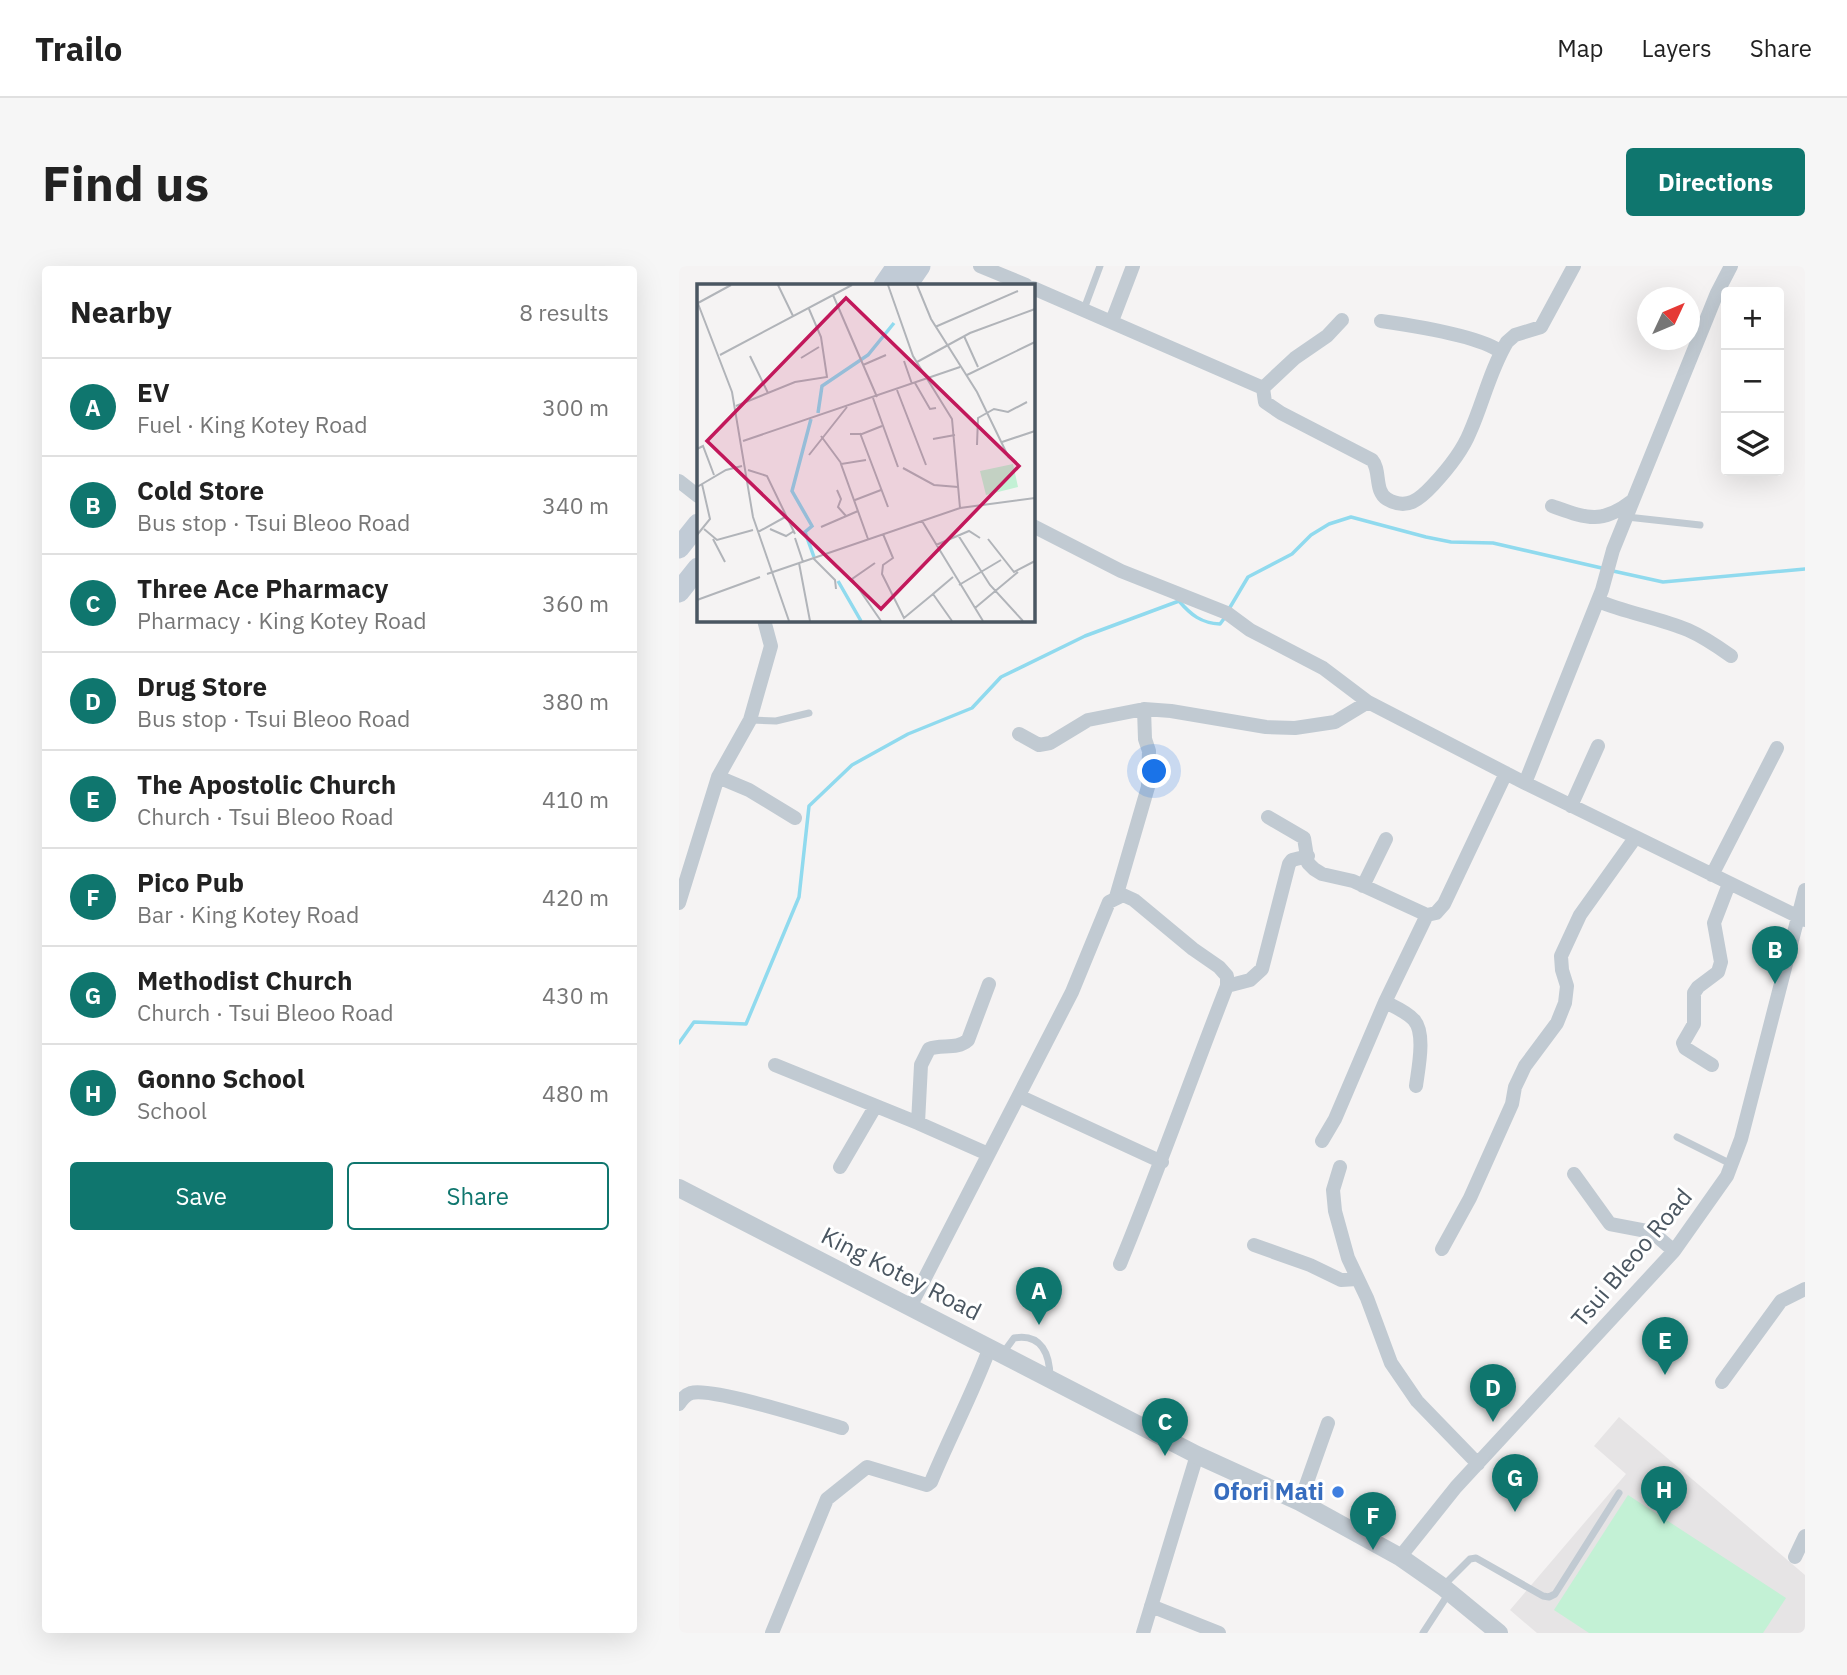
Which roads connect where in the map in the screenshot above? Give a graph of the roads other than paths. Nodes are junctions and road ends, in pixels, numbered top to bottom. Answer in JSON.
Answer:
{"nodes":[{"id":1,"x":897,"y":266,"type":"edge"},
{"id":2,"x":920,"y":266,"type":"edge"},
{"id":3,"x":979,"y":266,"type":"edge"},
{"id":4,"x":1100,"y":266,"type":"edge"},
{"id":5,"x":1133,"y":266,"type":"edge"},
{"id":6,"x":1574,"y":266,"type":"edge"},
{"id":7,"x":1731,"y":266,"type":"edge"},
{"id":8,"x":885,"y":284,"type":"edge"},
{"id":9,"x":908,"y":284,"type":"edge"},
{"id":10,"x":1024,"y":284,"type":"edge"},
{"id":11,"x":1034,"y":288,"type":"edge"},
{"id":12,"x":1083,"y":309,"type":"junction"},
{"id":13,"x":1342,"y":320,"type":"dead end"},
{"id":14,"x":1112,"y":321,"type":"junction"},
{"id":15,"x":1381,"y":321,"type":"dead end"},
{"id":16,"x":1501,"y":352,"type":"junction"},
{"id":17,"x":1263,"y":388,"type":"junction"},
{"id":18,"x":679,"y":481,"type":"edge"},
{"id":19,"x":697,"y":495,"type":"edge"},
{"id":20,"x":1633,"y":500,"type":"junction"},
{"id":21,"x":1552,"y":506,"type":"dead end"},
{"id":22,"x":1626,"y":517,"type":"junction"},
{"id":23,"x":697,"y":525,"type":"edge"},
{"id":24,"x":1700,"y":525,"type":"dead end"},
{"id":25,"x":1034,"y":527,"type":"edge"},
{"id":26,"x":679,"y":548,"type":"edge"},
{"id":27,"x":697,"y":569,"type":"edge"},
{"id":28,"x":679,"y":592,"type":"edge"},
{"id":29,"x":1600,"y":595,"type":"junction"},
{"id":30,"x":764,"y":621,"type":"edge"},
{"id":31,"x":1731,"y":656,"type":"dead end"},
{"id":32,"x":1369,"y":702,"type":"junction"},
{"id":33,"x":1144,"y":709,"type":"junction"},
{"id":34,"x":809,"y":713,"type":"dead end"},
{"id":35,"x":750,"y":720,"type":"junction"},
{"id":36,"x":1019,"y":734,"type":"dead end"},
{"id":37,"x":1598,"y":746,"type":"dead end"},
{"id":38,"x":1777,"y":748,"type":"dead end"},
{"id":39,"x":1506,"y":773,"type":"junction"},
{"id":40,"x":718,"y":777,"type":"junction"},
{"id":41,"x":1525,"y":783,"type":"junction"},
{"id":42,"x":1571,"y":806,"type":"junction"},
{"id":43,"x":1268,"y":817,"type":"dead end"},
{"id":44,"x":795,"y":818,"type":"dead end"},
{"id":45,"x":1635,"y":838,"type":"junction"},
{"id":46,"x":1387,"y":839,"type":"dead end"},
{"id":47,"x":1308,"y":856,"type":"junction"},
{"id":48,"x":1712,"y":875,"type":"junction"},
{"id":49,"x":682,"y":883,"type":"edge"},
{"id":50,"x":1729,"y":884,"type":"junction"},
{"id":51,"x":1363,"y":886,"type":"junction"},
{"id":52,"x":1805,"y":890,"type":"edge"},
{"id":53,"x":1116,"y":897,"type":"junction"},
{"id":54,"x":679,"y":903,"type":"edge"},
{"id":55,"x":1427,"y":915,"type":"junction"},
{"id":56,"x":1802,"y":919,"type":"edge"},
{"id":57,"x":989,"y":984,"type":"dead end"},
{"id":58,"x":1227,"y":986,"type":"junction"},
{"id":59,"x":1385,"y":1002,"type":"junction"},
{"id":60,"x":775,"y":1065,"type":"dead end"},
{"id":61,"x":1712,"y":1066,"type":"dead end"},
{"id":62,"x":1416,"y":1086,"type":"dead end"},
{"id":63,"x":1019,"y":1096,"type":"junction"},
{"id":64,"x":875,"y":1107,"type":"junction"},
{"id":65,"x":918,"y":1123,"type":"junction"},
{"id":66,"x":1677,"y":1137,"type":"dead end"},
{"id":67,"x":1322,"y":1141,"type":"dead end"},
{"id":68,"x":988,"y":1154,"type":"junction"},
{"id":69,"x":1162,"y":1162,"type":"junction"},
{"id":70,"x":1732,"y":1165,"type":"junction"},
{"id":71,"x":840,"y":1167,"type":"dead end"},
{"id":72,"x":1340,"y":1167,"type":"dead end"},
{"id":73,"x":1574,"y":1174,"type":"dead end"},
{"id":74,"x":679,"y":1188,"type":"edge"},
{"id":75,"x":1254,"y":1245,"type":"dead end"},
{"id":76,"x":1442,"y":1250,"type":"dead end"},
{"id":77,"x":1674,"y":1251,"type":"junction"},
{"id":78,"x":1120,"y":1264,"type":"dead end"},
{"id":79,"x":1357,"y":1279,"type":"junction"},
{"id":80,"x":1805,"y":1289,"type":"edge"},
{"id":81,"x":910,"y":1307,"type":"junction"},
{"id":82,"x":996,"y":1350,"type":"junction"},
{"id":83,"x":1049,"y":1378,"type":"junction"},
{"id":84,"x":1722,"y":1382,"type":"dead end"},
{"id":85,"x":679,"y":1404,"type":"edge"},
{"id":86,"x":1328,"y":1423,"type":"dead end"},
{"id":87,"x":842,"y":1427,"type":"dead end"},
{"id":88,"x":1197,"y":1455,"type":"junction"},
{"id":89,"x":1478,"y":1464,"type":"junction"},
{"id":90,"x":1619,"y":1493,"type":"dead end"},
{"id":91,"x":1300,"y":1502,"type":"junction"},
{"id":92,"x":1805,"y":1536,"type":"edge"},
{"id":93,"x":1400,"y":1557,"type":"junction"},
{"id":94,"x":1795,"y":1557,"type":"dead end"},
{"id":95,"x":1446,"y":1590,"type":"junction"},
{"id":96,"x":1151,"y":1605,"type":"junction"},
{"id":97,"x":772,"y":1633,"type":"edge"},
{"id":98,"x":1143,"y":1633,"type":"edge"},
{"id":99,"x":1219,"y":1633,"type":"edge"},
{"id":100,"x":1423,"y":1633,"type":"edge"},
{"id":101,"x":1499,"y":1633,"type":"edge"}],
"edges":[{"from":1,"to":8,"type":"main road"},
{"from":2,"to":9,"type":"main road"},
{"from":3,"to":10,"type":"street"},
{"from":4,"to":12,"type":"lane"},
{"from":5,"to":14,"type":"street"},
{"from":6,"to":16,"type":"street"},
{"from":7,"to":20,"type":"street"},
{"from":11,"to":12,"type":"street"},
{"from":12,"to":14,"type":"street"},
{"from":13,"to":17,"type":"street"},
{"from":14,"to":17,"type":"street"},
{"from":15,"to":16,"type":"street"},
{"from":16,"to":17,"type":"street"},
{"from":18,"to":19,"type":"street"},
{"from":20,"to":21,"type":"street"},
{"from":20,"to":22,"type":"street"},
{"from":22,"to":24,"type":"lane"},
{"from":22,"to":29,"type":"street"},
{"from":23,"to":26,"type":"main road"},
{"from":25,"to":32,"type":"street"},
{"from":27,"to":28,"type":"main road"},
{"from":29,"to":31,"type":"street"},
{"from":29,"to":41,"type":"street"},
{"from":30,"to":35,"type":"street"},
{"from":32,"to":33,"type":"street"},
{"from":32,"to":39,"type":"street"},
{"from":33,"to":36,"type":"street"},
{"from":33,"to":53,"type":"street"},
{"from":34,"to":35,"type":"lane"},
{"from":35,"to":40,"type":"street"},
{"from":37,"to":42,"type":"street"},
{"from":38,"to":48,"type":"street"},
{"from":39,"to":41,"type":"street"},
{"from":39,"to":55,"type":"street"},
{"from":40,"to":44,"type":"street"},
{"from":40,"to":49,"type":"street"},
{"from":41,"to":42,"type":"street"},
{"from":42,"to":45,"type":"street"},
{"from":43,"to":47,"type":"street"},
{"from":45,"to":48,"type":"street"},
{"from":45,"to":76,"type":"street"},
{"from":46,"to":51,"type":"street"},
{"from":47,"to":51,"type":"street"},
{"from":47,"to":58,"type":"street"},
{"from":48,"to":50,"type":"street"},
{"from":49,"to":54,"type":"street"},
{"from":50,"to":56,"type":"street"},
{"from":50,"to":61,"type":"street"},
{"from":51,"to":55,"type":"street"},
{"from":52,"to":56,"type":"street","name":"Tsui Bleoo Road"},
{"from":53,"to":58,"type":"street"},
{"from":53,"to":63,"type":"street"},
{"from":55,"to":59,"type":"street"},
{"from":56,"to":70,"type":"street","name":"Tsui Bleoo Road"},
{"from":57,"to":65,"type":"street"},
{"from":58,"to":69,"type":"street"},
{"from":59,"to":62,"type":"street"},
{"from":59,"to":67,"type":"street"},
{"from":60,"to":64,"type":"street"},
{"from":63,"to":68,"type":"street"},
{"from":63,"to":69,"type":"street"},
{"from":64,"to":65,"type":"street"},
{"from":64,"to":71,"type":"street"},
{"from":65,"to":68,"type":"street"},
{"from":66,"to":70,"type":"lane"},
{"from":68,"to":81,"type":"street"},
{"from":69,"to":78,"type":"street"},
{"from":70,"to":77,"type":"street","name":"Tsui Bleoo Road"},
{"from":72,"to":79,"type":"street"},
{"from":73,"to":77,"type":"street"},
{"from":74,"to":81,"type":"street","name":"King Kotey Road"},
{"from":75,"to":79,"type":"street"},
{"from":77,"to":89,"type":"street","name":"Tsui Bleoo Road"},
{"from":79,"to":89,"type":"street"},
{"from":80,"to":84,"type":"street"},
{"from":81,"to":82,"type":"street","name":"King Kotey Road"},
{"from":82,"to":83,"type":"street","name":"King Kotey Road"},
{"from":82,"to":83,"type":"lane"},
{"from":82,"to":97,"type":"street"},
{"from":83,"to":88,"type":"street","name":"King Kotey Road"},
{"from":85,"to":87,"type":"street"},
{"from":86,"to":91,"type":"street"},
{"from":88,"to":91,"type":"street","name":"King Kotey Road"},
{"from":88,"to":96,"type":"street"},
{"from":89,"to":93,"type":"street","name":"Tsui Bleoo Road"},
{"from":90,"to":95,"type":"lane"},
{"from":91,"to":93,"type":"street","name":"King Kotey Road"},
{"from":92,"to":94,"type":"street"},
{"from":93,"to":95,"type":"street","name":"King Kotey Road"},
{"from":95,"to":100,"type":"lane"},
{"from":95,"to":101,"type":"street","name":"King Kotey Road"},
{"from":96,"to":98,"type":"street"},
{"from":96,"to":99,"type":"street"}]}
